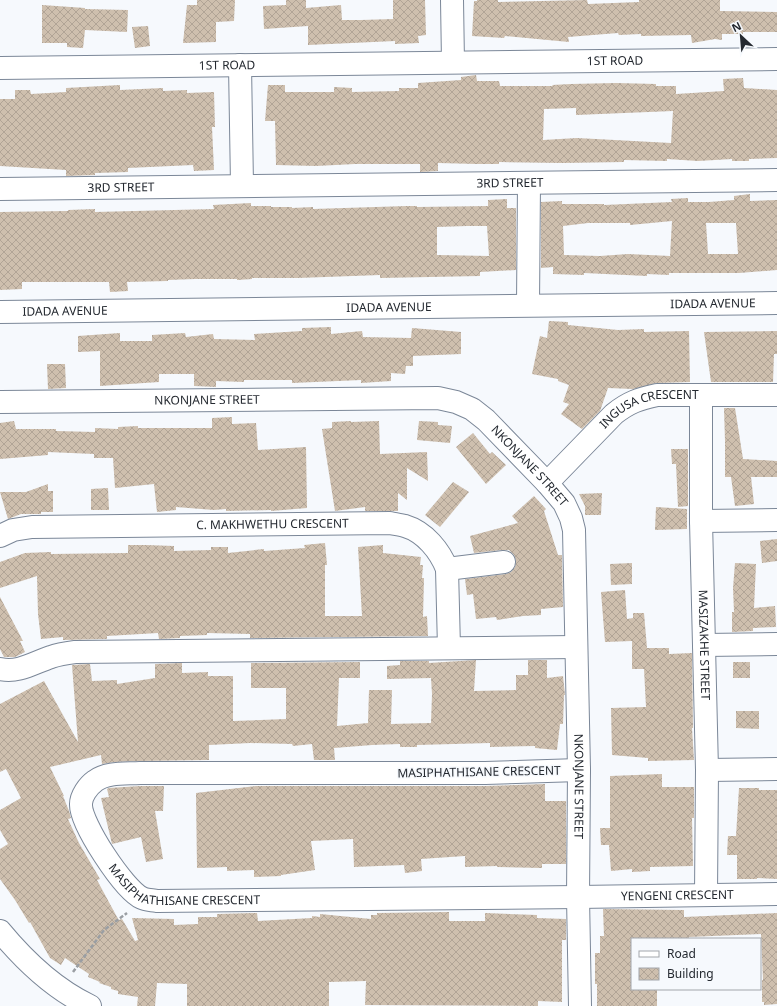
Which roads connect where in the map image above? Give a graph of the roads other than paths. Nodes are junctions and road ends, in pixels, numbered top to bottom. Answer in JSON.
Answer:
{"nodes":[{"id":1,"x":452,"y":0,"type":"edge"},
{"id":2,"x":777,"y":59,"type":"edge"},
{"id":3,"x":453,"y":62,"type":"junction"},
{"id":4,"x":240,"y":65,"type":"junction"},
{"id":5,"x":0,"y":68,"type":"edge"},
{"id":6,"x":777,"y":180,"type":"edge"},
{"id":7,"x":529,"y":183,"type":"junction"},
{"id":8,"x":242,"y":185,"type":"junction"},
{"id":9,"x":0,"y":189,"type":"edge"},
{"id":10,"x":777,"y":303,"type":"edge"},
{"id":11,"x":528,"y":305,"type":"junction"},
{"id":12,"x":0,"y":312,"type":"edge"},
{"id":13,"x":777,"y":395,"type":"edge"},
{"id":14,"x":701,"y":396,"type":"junction"},
{"id":15,"x":0,"y":402,"type":"edge"},
{"id":16,"x":547,"y":483,"type":"junction"},
{"id":17,"x":777,"y":520,"type":"edge"},
{"id":18,"x":701,"y":521,"type":"junction"},
{"id":19,"x":0,"y":536,"type":"edge"},
{"id":20,"x":504,"y":562,"type":"dead end"},
{"id":21,"x":447,"y":569,"type":"junction"},
{"id":22,"x":777,"y":644,"type":"edge"},
{"id":23,"x":704,"y":645,"type":"junction"},
{"id":24,"x":576,"y":647,"type":"junction"},
{"id":25,"x":449,"y":648,"type":"junction"},
{"id":26,"x":0,"y":669,"type":"edge"},
{"id":27,"x":777,"y":769,"type":"edge"},
{"id":28,"x":579,"y":770,"type":"junction"},
{"id":29,"x":707,"y":770,"type":"junction"},
{"id":30,"x":706,"y":894,"type":"junction"},
{"id":31,"x":777,"y":894,"type":"edge"},
{"id":32,"x":578,"y":897,"type":"junction"},
{"id":33,"x":0,"y":931,"type":"edge"},
{"id":34,"x":90,"y":1006,"type":"edge"},
{"id":35,"x":580,"y":1006,"type":"edge"}],
"edges":[{"from":1,"to":3,"type":"street"},
{"from":2,"to":3,"type":"street","name":"1ST ROAD"},
{"from":3,"to":4,"type":"street","name":"1ST ROAD"},
{"from":4,"to":5,"type":"street","name":"1ST ROAD"},
{"from":4,"to":8,"type":"street"},
{"from":6,"to":7,"type":"street","name":"3RD STREET"},
{"from":7,"to":8,"type":"street","name":"3RD STREET"},
{"from":7,"to":11,"type":"street"},
{"from":8,"to":9,"type":"street","name":"3RD STREET"},
{"from":10,"to":11,"type":"street","name":"IDADA AVENUE"},
{"from":11,"to":12,"type":"street","name":"IDADA AVENUE"},
{"from":13,"to":14,"type":"street","name":"INGUSA CRESCENT"},
{"from":14,"to":16,"type":"street","name":"INGUSA CRESCENT"},
{"from":14,"to":18,"type":"street","name":"MASIZAKHE STREET"},
{"from":15,"to":16,"type":"street","name":"NKONJANE STREET"},
{"from":16,"to":24,"type":"street","name":"NKONJANE STREET"},
{"from":17,"to":18,"type":"street"},
{"from":18,"to":23,"type":"street","name":"MASIZAKHE STREET"},
{"from":19,"to":21,"type":"street","name":"C. MAKHWETHU CRESCENT"},
{"from":20,"to":21,"type":"street"},
{"from":21,"to":25,"type":"street","name":"C. MAKHWETHU CRESCENT"},
{"from":22,"to":23,"type":"street"},
{"from":23,"to":29,"type":"street","name":"MASIZAKHE STREET"},
{"from":24,"to":25,"type":"street"},
{"from":24,"to":28,"type":"street","name":"NKONJANE STREET"},
{"from":25,"to":26,"type":"street"},
{"from":27,"to":29,"type":"street"},
{"from":28,"to":32,"type":"street","name":"NKONJANE STREET"},
{"from":28,"to":32,"type":"street","name":"MASIPHATHISANE CRESCENT"},
{"from":29,"to":30,"type":"street","name":"MASIZAKHE STREET"},
{"from":30,"to":31,"type":"street","name":"YENGENI CRESCENT"},
{"from":30,"to":32,"type":"street","name":"YENGENI CRESCENT"},
{"from":32,"to":35,"type":"street","name":"NKONJANE STREET"},
{"from":33,"to":34,"type":"street"}]}
